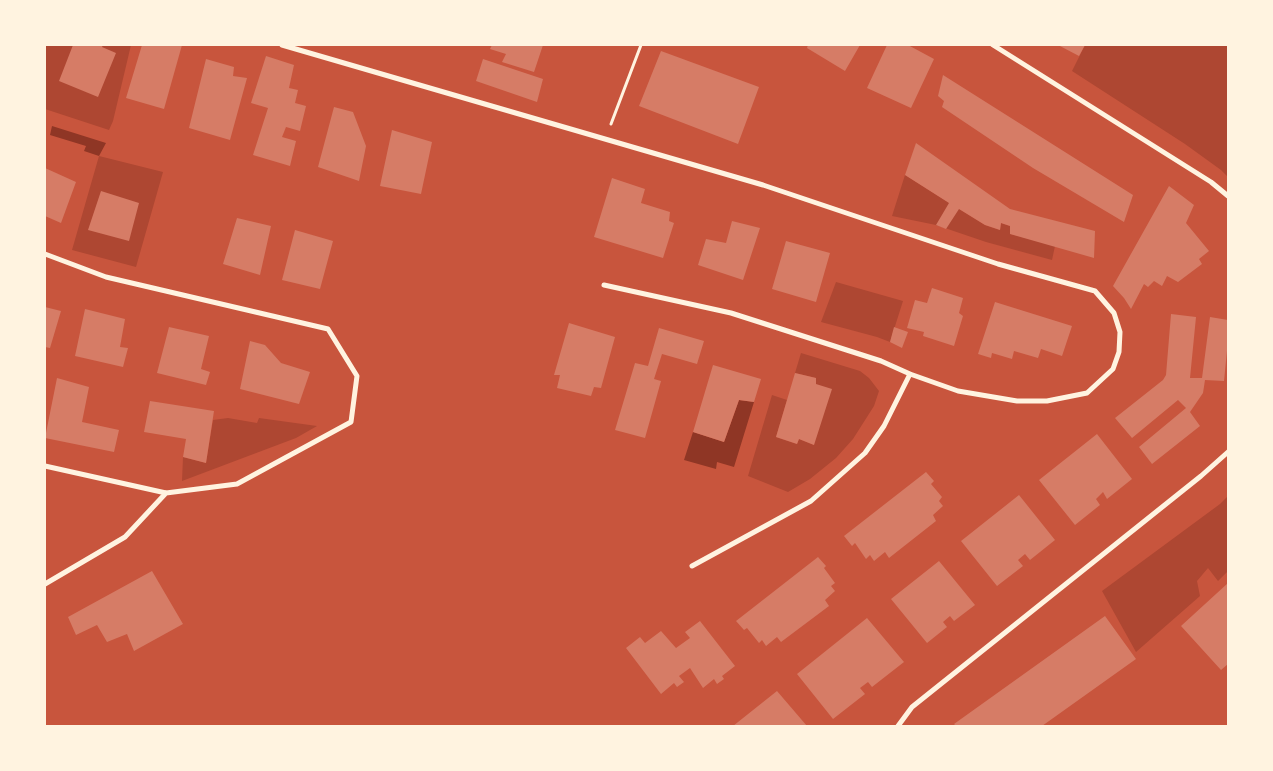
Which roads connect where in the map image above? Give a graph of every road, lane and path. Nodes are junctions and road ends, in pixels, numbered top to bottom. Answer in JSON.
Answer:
{"nodes":[{"id":1,"x":282,"y":45,"type":"edge"},
{"id":2,"x":641,"y":45,"type":"edge"},
{"id":3,"x":993,"y":45,"type":"edge"},
{"id":4,"x":606,"y":139,"type":"junction"},
{"id":5,"x":1228,"y":196,"type":"edge"},
{"id":6,"x":45,"y":254,"type":"edge"},
{"id":7,"x":604,"y":284,"type":"dead end"},
{"id":8,"x":910,"y":374,"type":"junction"},
{"id":9,"x":1228,"y":452,"type":"edge"},
{"id":10,"x":45,"y":466,"type":"edge"},
{"id":11,"x":166,"y":493,"type":"junction"},
{"id":12,"x":692,"y":566,"type":"dead end"},
{"id":13,"x":45,"y":584,"type":"edge"},
{"id":14,"x":898,"y":726,"type":"edge"}],
"edges":[{"from":1,"to":4,"type":"street"},
{"from":2,"to":4,"type":"path"},
{"from":3,"to":5,"type":"street"},
{"from":4,"to":8,"type":"street"},
{"from":6,"to":11,"type":"street"},
{"from":7,"to":8,"type":"street"},
{"from":8,"to":12,"type":"street"},
{"from":9,"to":14,"type":"street"},
{"from":10,"to":11,"type":"street"},
{"from":11,"to":13,"type":"street"}]}
